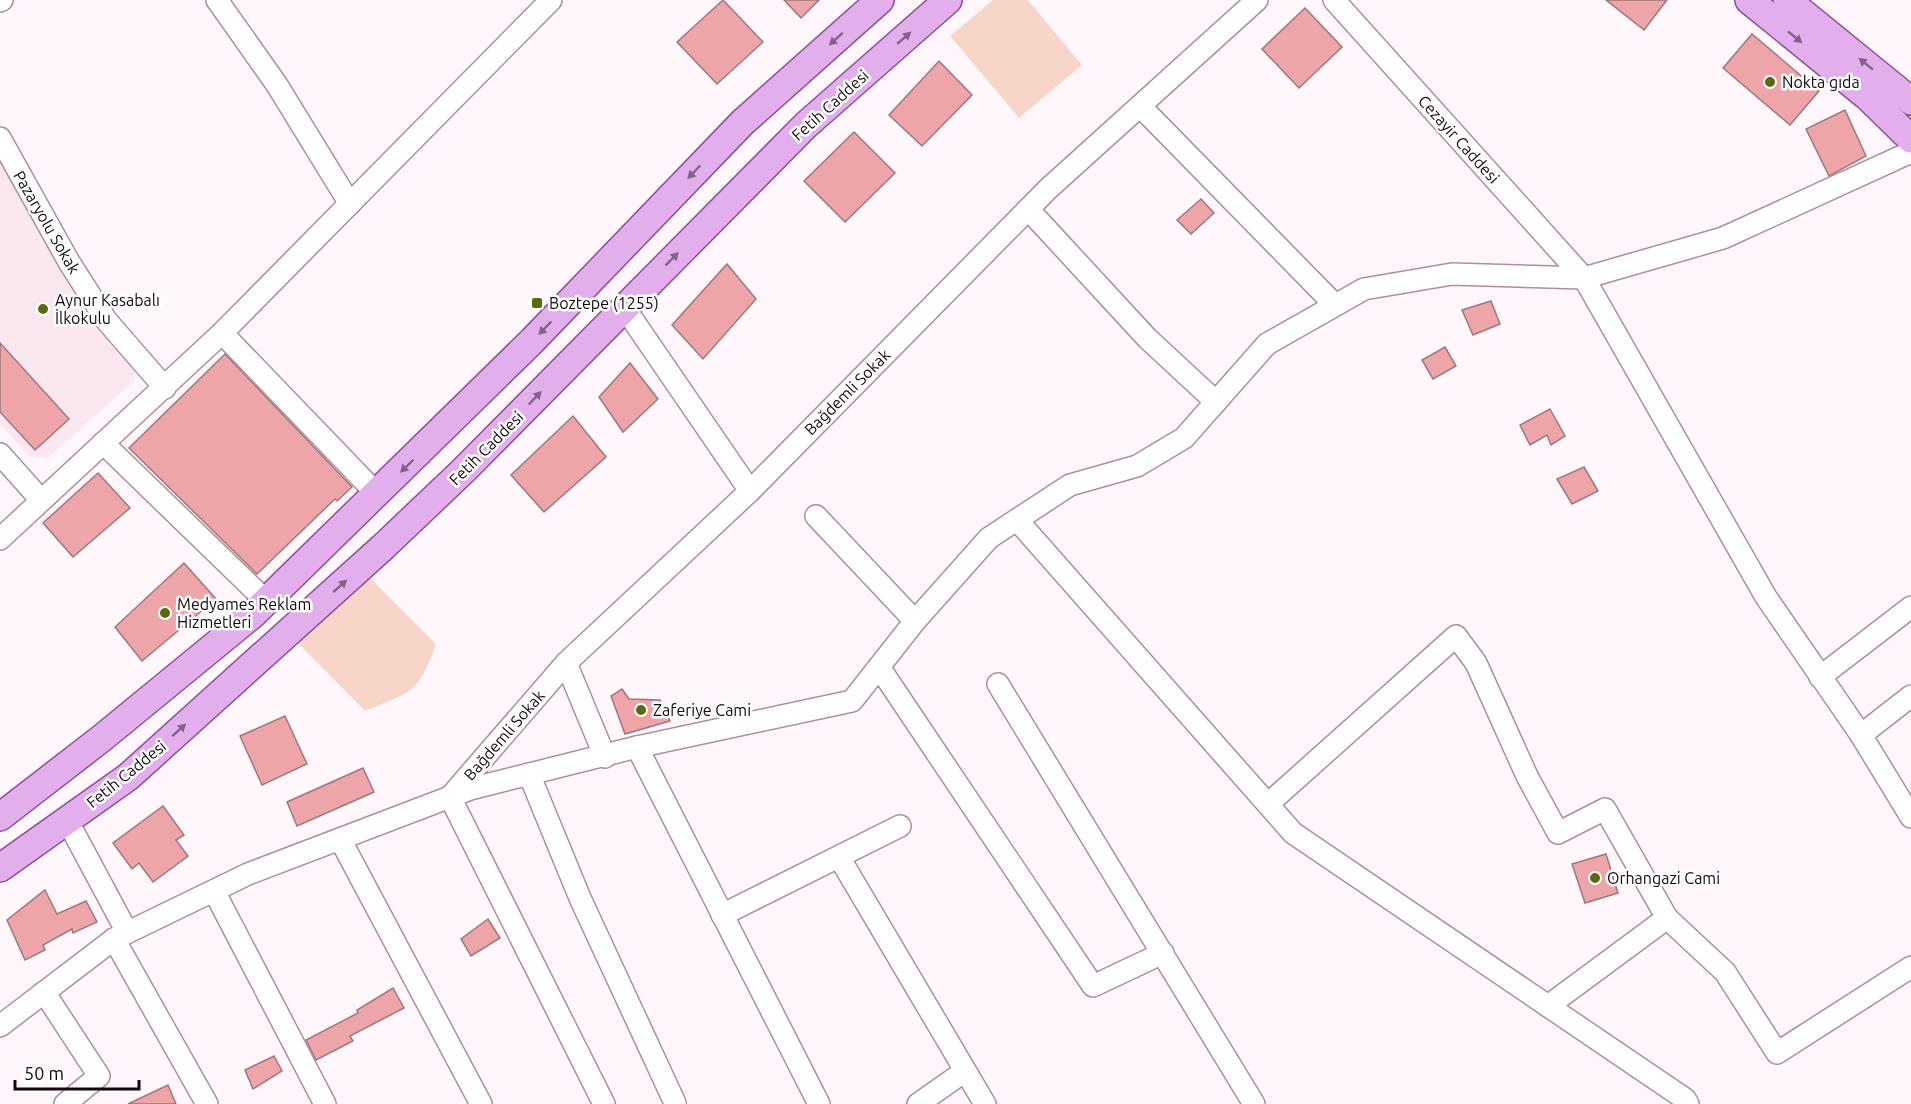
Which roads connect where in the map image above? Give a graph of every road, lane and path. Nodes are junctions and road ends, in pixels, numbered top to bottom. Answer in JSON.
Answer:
{"nodes":[{"id":1,"x":217,"y":0,"type":"edge"},
{"id":2,"x":551,"y":0,"type":"edge"},
{"id":3,"x":880,"y":0,"type":"edge"},
{"id":4,"x":948,"y":0,"type":"edge"},
{"id":5,"x":1257,"y":0,"type":"edge"},
{"id":6,"x":1334,"y":0,"type":"edge"},
{"id":7,"x":1749,"y":0,"type":"edge"},
{"id":8,"x":1786,"y":0,"type":"edge"},
{"id":9,"x":1911,"y":101,"type":"edge"},
{"id":10,"x":1140,"y":106,"type":"junction"},
{"id":11,"x":0,"y":138,"type":"edge"},
{"id":12,"x":1911,"y":139,"type":"edge"},
{"id":13,"x":1911,"y":152,"type":"edge"},
{"id":14,"x":350,"y":204,"type":"junction"},
{"id":15,"x":1028,"y":209,"type":"junction"},
{"id":16,"x":1584,"y":278,"type":"junction"},
{"id":17,"x":1335,"y":305,"type":"junction"},
{"id":18,"x":624,"y":307,"type":"junction"},
{"id":19,"x":222,"y":333,"type":"junction"},
{"id":20,"x":165,"y":388,"type":"junction"},
{"id":21,"x":1216,"y":402,"type":"junction"},
{"id":22,"x":103,"y":443,"type":"junction"},
{"id":23,"x":0,"y":454,"type":"edge"},
{"id":24,"x":750,"y":491,"type":"junction"},
{"id":25,"x":377,"y":495,"type":"junction"},
{"id":26,"x":41,"y":500,"type":"junction"},
{"id":27,"x":816,"y":516,"type":"dead end"},
{"id":28,"x":1017,"y":520,"type":"junction"},
{"id":29,"x":0,"y":540,"type":"edge"},
{"id":30,"x":266,"y":601,"type":"junction"},
{"id":31,"x":1911,"y":607,"type":"edge"},
{"id":32,"x":915,"y":621,"type":"junction"},
{"id":33,"x":566,"y":663,"type":"junction"},
{"id":34,"x":879,"y":667,"type":"junction"},
{"id":35,"x":1820,"y":676,"type":"junction"},
{"id":36,"x":998,"y":684,"type":"dead end"},
{"id":37,"x":1911,"y":696,"type":"edge"},
{"id":38,"x":1861,"y":735,"type":"junction"},
{"id":39,"x":637,"y":747,"type":"junction"},
{"id":40,"x":605,"y":757,"type":"junction"},
{"id":41,"x":529,"y":774,"type":"junction"},
{"id":42,"x":1904,"y":790,"type":"edge"},
{"id":43,"x":450,"y":797,"type":"junction"},
{"id":44,"x":1268,"y":804,"type":"junction"},
{"id":45,"x":3,"y":808,"type":"edge"},
{"id":46,"x":1911,"y":818,"type":"edge"},
{"id":47,"x":68,"y":820,"type":"junction"},
{"id":48,"x":900,"y":826,"type":"dead end"},
{"id":49,"x":339,"y":839,"type":"junction"},
{"id":50,"x":839,"y":857,"type":"junction"},
{"id":51,"x":0,"y":868,"type":"edge"},
{"id":52,"x":213,"y":891,"type":"junction"},
{"id":53,"x":722,"y":915,"type":"junction"},
{"id":54,"x":1666,"y":918,"type":"junction"},
{"id":55,"x":121,"y":936,"type":"junction"},
{"id":56,"x":1163,"y":953,"type":"junction"},
{"id":57,"x":1911,"y":967,"type":"edge"},
{"id":58,"x":44,"y":992,"type":"junction"},
{"id":59,"x":1548,"y":1006,"type":"junction"},
{"id":60,"x":0,"y":1026,"type":"edge"},
{"id":61,"x":965,"y":1071,"type":"junction"},
{"id":62,"x":675,"y":1103,"type":"edge"},
{"id":63,"x":65,"y":1104,"type":"edge"},
{"id":64,"x":207,"y":1104,"type":"edge"},
{"id":65,"x":325,"y":1104,"type":"edge"},
{"id":66,"x":481,"y":1104,"type":"edge"},
{"id":67,"x":604,"y":1104,"type":"edge"},
{"id":68,"x":819,"y":1104,"type":"edge"},
{"id":69,"x":918,"y":1104,"type":"edge"},
{"id":70,"x":985,"y":1104,"type":"edge"},
{"id":71,"x":1254,"y":1104,"type":"edge"},
{"id":72,"x":1688,"y":1104,"type":"edge"}],
"edges":[{"from":1,"to":14,"type":"street"},
{"from":2,"to":14,"type":"street"},
{"from":3,"to":25,"type":"main road","one_way":true},
{"from":18,"to":4,"type":"main road","name":"Fetih Caddesi","one_way":true},
{"from":5,"to":10,"type":"street","name":"Bağdemli Sokak"},
{"from":6,"to":16,"type":"street","name":"Cezayir Caddesi"},
{"from":7,"to":12,"type":"main road","one_way":true},
{"from":9,"to":8,"type":"main road","one_way":true},
{"from":10,"to":15,"type":"street","name":"Bağdemli Sokak"},
{"from":10,"to":17,"type":"street"},
{"from":11,"to":20,"type":"street","name":"Pazaryolu Sokak"},
{"from":13,"to":16,"type":"street"},
{"from":14,"to":19,"type":"street"},
{"from":15,"to":21,"type":"street"},
{"from":15,"to":24,"type":"street","name":"Bağdemli Sokak"},
{"from":16,"to":17,"type":"street"},
{"from":16,"to":35,"type":"street","name":"Cezayir Caddesi"},
{"from":17,"to":21,"type":"street"},
{"from":18,"to":24,"type":"street"},
{"from":47,"to":18,"type":"main road","name":"Fetih Caddesi","one_way":true},
{"from":19,"to":20,"type":"street"},
{"from":19,"to":25,"type":"street"},
{"from":20,"to":22,"type":"street"},
{"from":21,"to":28,"type":"street"},
{"from":22,"to":26,"type":"street"},
{"from":22,"to":30,"type":"street"},
{"from":23,"to":26,"type":"street"},
{"from":24,"to":33,"type":"street","name":"Bağdemli Sokak"},
{"from":25,"to":30,"type":"main road"},
{"from":26,"to":29,"type":"street"},
{"from":27,"to":32,"type":"street"},
{"from":28,"to":32,"type":"street"},
{"from":28,"to":44,"type":"street"},
{"from":30,"to":45,"type":"main road"},
{"from":31,"to":35,"type":"street"},
{"from":32,"to":34,"type":"street"},
{"from":33,"to":40,"type":"street"},
{"from":33,"to":43,"type":"street","name":"Bağdemli Sokak"},
{"from":34,"to":39,"type":"street"},
{"from":34,"to":56,"type":"street"},
{"from":35,"to":38,"type":"street","name":"Cezayir Caddesi"},
{"from":36,"to":56,"type":"street"},
{"from":37,"to":38,"type":"street"},
{"from":38,"to":42,"type":"street","name":"Cezayir Caddesi"},
{"from":39,"to":40,"type":"street"},
{"from":39,"to":53,"type":"street"},
{"from":40,"to":41,"type":"street"},
{"from":41,"to":43,"type":"street"},
{"from":41,"to":62,"type":"street"},
{"from":42,"to":46,"type":"street","name":"Cezayir Caddesi"},
{"from":43,"to":49,"type":"street"},
{"from":43,"to":67,"type":"street"},
{"from":44,"to":54,"type":"street"},
{"from":44,"to":59,"type":"street"},
{"from":47,"to":51,"type":"main road","name":"Fetih Caddesi"},
{"from":47,"to":55,"type":"street"},
{"from":48,"to":50,"type":"street"},
{"from":49,"to":52,"type":"street"},
{"from":49,"to":66,"type":"street"},
{"from":50,"to":53,"type":"street"},
{"from":50,"to":61,"type":"street"},
{"from":52,"to":55,"type":"street"},
{"from":52,"to":65,"type":"street"},
{"from":53,"to":68,"type":"street"},
{"from":54,"to":57,"type":"street"},
{"from":54,"to":59,"type":"street"},
{"from":55,"to":58,"type":"street"},
{"from":55,"to":64,"type":"street"},
{"from":56,"to":71,"type":"street"},
{"from":58,"to":60,"type":"street"},
{"from":58,"to":63,"type":"street"},
{"from":59,"to":72,"type":"street"},
{"from":61,"to":69,"type":"street"},
{"from":61,"to":70,"type":"street"}]}
